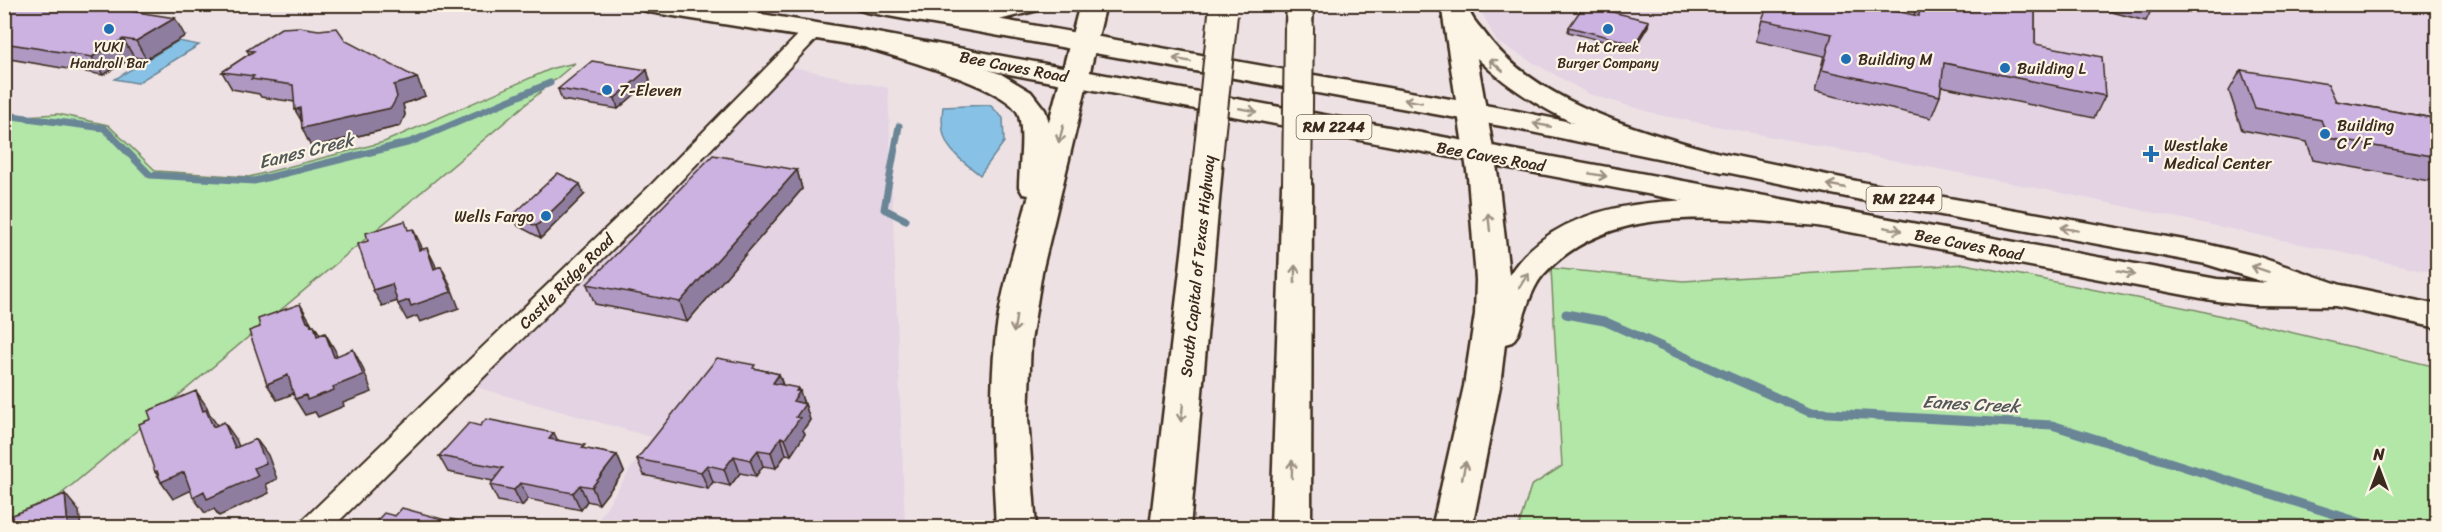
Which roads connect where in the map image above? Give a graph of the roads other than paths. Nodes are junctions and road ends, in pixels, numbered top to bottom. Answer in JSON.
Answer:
{"nodes":[{"id":1,"x":649,"y":4,"type":"edge"},
{"id":2,"x":764,"y":4,"type":"edge"},
{"id":3,"x":866,"y":4,"type":"edge"},
{"id":4,"x":1033,"y":4,"type":"edge"},
{"id":5,"x":1093,"y":4,"type":"edge"},
{"id":6,"x":1454,"y":5,"type":"edge"},
{"id":7,"x":1223,"y":9,"type":"edge"},
{"id":8,"x":929,"y":15,"type":"junction"},
{"id":9,"x":1300,"y":16,"type":"edge"},
{"id":10,"x":814,"y":30,"type":"junction"},
{"id":11,"x":1043,"y":35,"type":"junction"},
{"id":12,"x":866,"y":39,"type":"junction"},
{"id":13,"x":1084,"y":43,"type":"junction"},
{"id":14,"x":1076,"y":78,"type":"junction"},
{"id":15,"x":1471,"y":111,"type":"junction"},
{"id":16,"x":1479,"y":153,"type":"junction"},
{"id":17,"x":1722,"y":163,"type":"junction"},
{"id":18,"x":1822,"y":216,"type":"junction"},
{"id":19,"x":1034,"y":240,"type":"junction"},
{"id":20,"x":2335,"y":295,"type":"junction"},
{"id":21,"x":2438,"y":316,"type":"edge"},
{"id":22,"x":1484,"y":372,"type":"junction"},
{"id":23,"x":313,"y":528,"type":"edge"},
{"id":24,"x":1016,"y":528,"type":"edge"},
{"id":25,"x":1170,"y":528,"type":"edge"},
{"id":26,"x":1291,"y":528,"type":"edge"},
{"id":27,"x":1452,"y":528,"type":"edge"}],
"edges":[{"from":1,"to":10,"type":"main road","name":"Bee Caves Road","number":"RM 2244"},
{"from":2,"to":10,"type":"main road"},
{"from":3,"to":8,"type":"main road","name":"Bee Caves Road","number":"RM 2244"},
{"from":4,"to":8,"type":"main road"},
{"from":5,"to":13,"type":"main road"},
{"from":6,"to":15,"type":"main road"},
{"from":17,"to":6,"type":"main road","one_way":true},
{"from":7,"to":25,"type":"main road","name":"South Capital of Texas Highway","one_way":true,"bridge":true},
{"from":8,"to":11,"type":"main road","name":"Bee Caves Road","number":"RM 2244"},
{"from":26,"to":9,"type":"main road","one_way":true,"bridge":true},
{"from":10,"to":11,"type":"main road"},
{"from":10,"to":12,"type":"main road","name":"Bee Caves Road","number":"RM 2244"},
{"from":10,"to":23,"type":"street","name":"Castle Ridge Road"},
{"from":11,"to":13,"type":"main road","name":"Bee Caves Road","number":"RM 2244"},
{"from":12,"to":14,"type":"main road","name":"Bee Caves Road","number":"RM 2244"},
{"from":12,"to":19,"type":"main road"},
{"from":13,"to":14,"type":"main road"},
{"from":15,"to":13,"type":"main road","name":"Bee Caves Road","number":"RM 2244","one_way":true},
{"from":14,"to":16,"type":"main road","name":"Bee Caves Road","number":"RM 2244","one_way":true},
{"from":14,"to":19,"type":"main road","one_way":true},
{"from":15,"to":16,"type":"main road"},
{"from":17,"to":15,"type":"main road","name":"Bee Caves Road","number":"RM 2244","one_way":true},
{"from":16,"to":18,"type":"main road","name":"Bee Caves Road","number":"RM 2244","one_way":true},
{"from":22,"to":16,"type":"main road","one_way":true},
{"from":20,"to":17,"type":"main road","name":"Bee Caves Road","number":"RM 2244","one_way":true},
{"from":18,"to":20,"type":"main road","name":"Bee Caves Road","number":"RM 2244","one_way":true},
{"from":22,"to":18,"type":"main road","one_way":true},
{"from":19,"to":24,"type":"main road","one_way":true},
{"from":20,"to":21,"type":"main road","name":"Bee Caves Road","number":"RM 2244"},
{"from":27,"to":22,"type":"main road","one_way":true}]}
